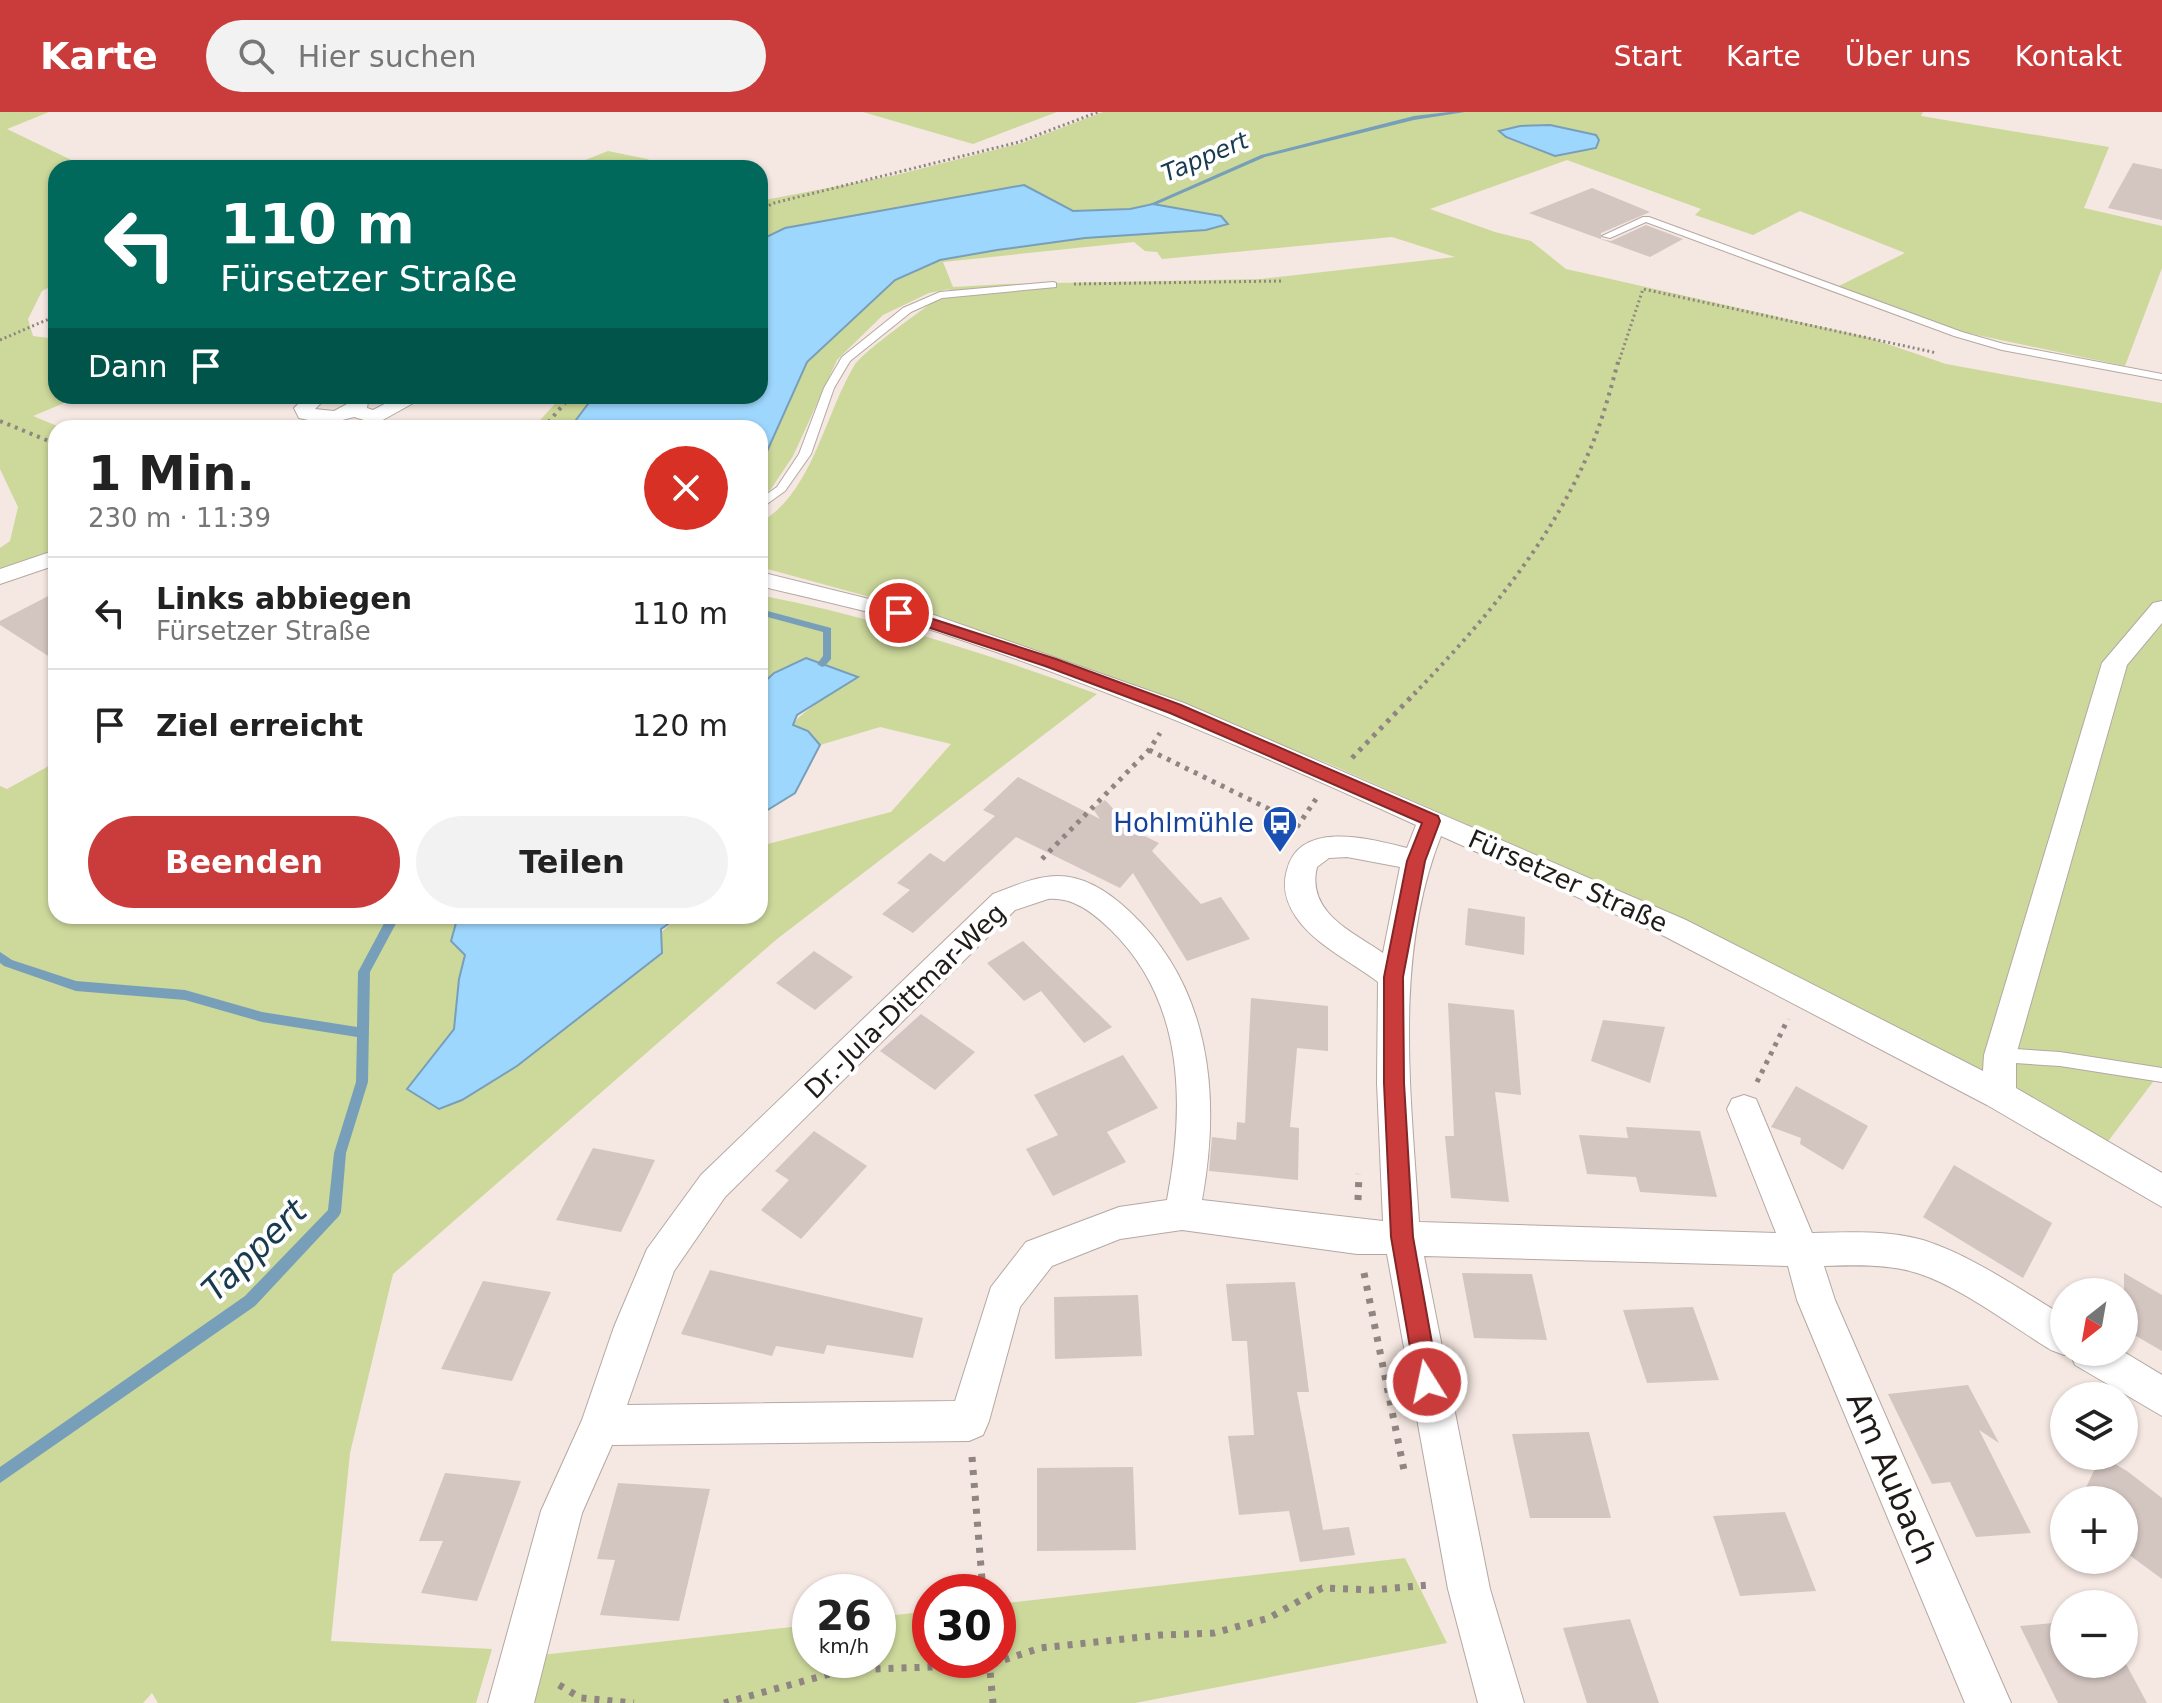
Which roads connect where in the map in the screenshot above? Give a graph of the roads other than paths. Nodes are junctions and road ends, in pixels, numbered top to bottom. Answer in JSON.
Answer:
{"nodes":[{"id":1,"x":1607,"y":236,"type":"dead end"},
{"id":2,"x":1053,"y":285,"type":"road end"},
{"id":3,"x":2162,"y":377,"type":"edge"},
{"id":4,"x":354,"y":404,"type":"edge"},
{"id":5,"x":357,"y":404,"type":"edge"},
{"id":6,"x":400,"y":404,"type":"edge"},
{"id":7,"x":322,"y":420,"type":"edge"},
{"id":8,"x":768,"y":499,"type":"edge"},
{"id":9,"x":48,"y":560,"type":"edge"},
{"id":10,"x":0,"y":577,"type":"edge"},
{"id":11,"x":768,"y":581,"type":"edge"},
{"id":12,"x":2162,"y":608,"type":"edge"},
{"id":13,"x":1432,"y":821,"type":"junction"},
{"id":14,"x":1416,"y":861,"type":"junction"},
{"id":15,"x":1394,"y":977,"type":"junction"},
{"id":16,"x":2000,"y":1055,"type":"junction"},
{"id":17,"x":2162,"y":1075,"type":"edge"},
{"id":18,"x":1999,"y":1095,"type":"junction"},
{"id":19,"x":1744,"y":1109,"type":"road end"},
{"id":20,"x":2162,"y":1191,"type":"edge"},
{"id":21,"x":1182,"y":1214,"type":"junction"},
{"id":22,"x":1402,"y":1237,"type":"junction"},
{"id":23,"x":1801,"y":1250,"type":"junction"},
{"id":24,"x":2050,"y":1329,"type":"edge"},
{"id":25,"x":2112,"y":1366,"type":"edge"},
{"id":26,"x":2162,"y":1397,"type":"edge"},
{"id":27,"x":600,"y":1425,"type":"junction"},
{"id":28,"x":516,"y":1682,"type":"edge"},
{"id":29,"x":1501,"y":1703,"type":"edge"},
{"id":30,"x":1988,"y":1703,"type":"edge"}],
"edges":[{"from":1,"to":3,"type":"lane"},
{"from":2,"to":8,"type":"lane"},
{"from":4,"to":7,"type":"street"},
{"from":5,"to":6,"type":"street"},
{"from":9,"to":10,"type":"street"},
{"from":11,"to":13,"type":"street","name":"Fürsetzer Straße"},
{"from":12,"to":16,"type":"street"},
{"from":13,"to":14,"type":"street"},
{"from":13,"to":18,"type":"street","name":"Fürsetzer Straße"},
{"from":14,"to":15,"type":"street"},
{"from":14,"to":15,"type":"street"},
{"from":15,"to":22,"type":"street"},
{"from":16,"to":17,"type":"lane"},
{"from":16,"to":18,"type":"street"},
{"from":18,"to":20,"type":"street","name":"Fürsetzer Straße"},
{"from":19,"to":23,"type":"street","name":"Am Aubach"},
{"from":21,"to":22,"type":"street"},
{"from":21,"to":27,"type":"street"},
{"from":21,"to":27,"type":"street","name":"Dr.-Jula-Dittmar-Weg"},
{"from":22,"to":23,"type":"street"},
{"from":22,"to":29,"type":"street"},
{"from":23,"to":24,"type":"street"},
{"from":23,"to":30,"type":"street","name":"Am Aubach"},
{"from":25,"to":26,"type":"street"},
{"from":27,"to":28,"type":"street","name":"Dr.-Jula-Dittmar-Weg"}]}
